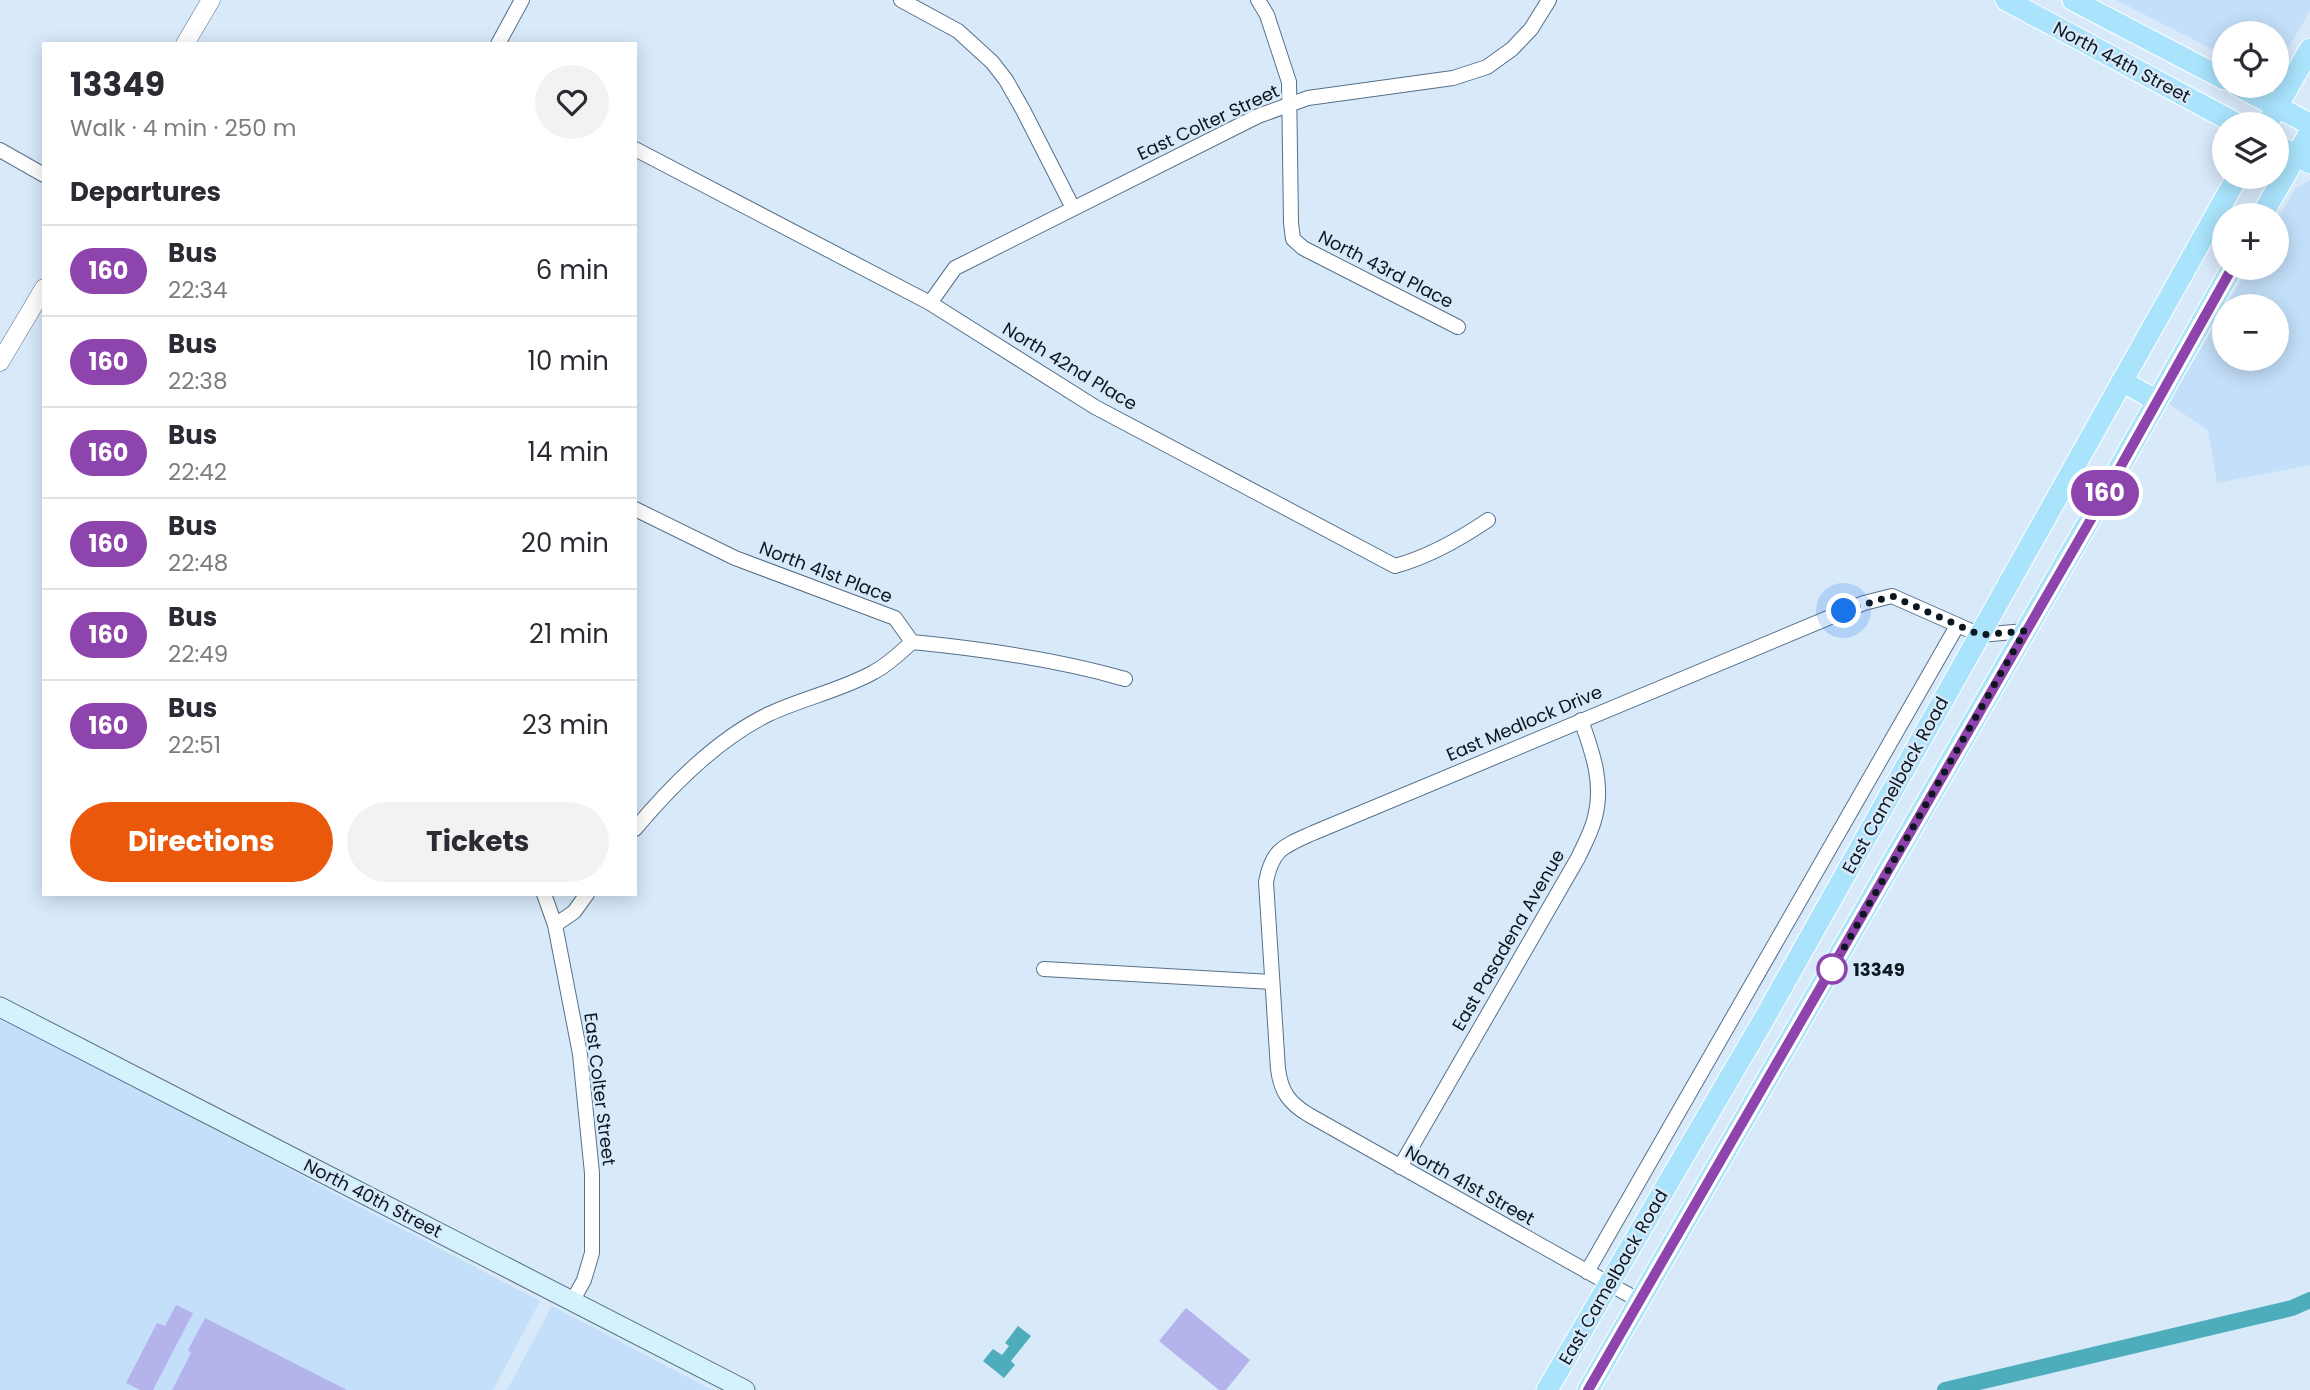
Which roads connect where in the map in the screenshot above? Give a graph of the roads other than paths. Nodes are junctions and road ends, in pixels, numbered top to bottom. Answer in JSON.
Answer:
{"nodes":[{"id":1,"x":211,"y":0,"type":"edge"},
{"id":2,"x":522,"y":0,"type":"edge"},
{"id":3,"x":901,"y":0,"type":"edge"},
{"id":4,"x":1258,"y":0,"type":"edge"},
{"id":5,"x":1549,"y":0,"type":"edge"},
{"id":6,"x":2006,"y":0,"type":"edge"},
{"id":7,"x":2073,"y":0,"type":"edge"},
{"id":8,"x":186,"y":42,"type":"edge"},
{"id":9,"x":499,"y":42,"type":"edge"},
{"id":10,"x":2310,"y":49,"type":"edge"},
{"id":11,"x":2212,"y":73,"type":"edge"},
{"id":12,"x":2252,"y":98,"type":"edge"},
{"id":13,"x":1289,"y":106,"type":"junction"},
{"id":14,"x":2215,"y":112,"type":"edge"},
{"id":15,"x":2268,"y":112,"type":"edge"},
{"id":16,"x":2274,"y":112,"type":"edge"},
{"id":17,"x":2289,"y":119,"type":"edge"},
{"id":18,"x":2310,"y":124,"type":"edge"},
{"id":19,"x":2310,"y":132,"type":"edge"},
{"id":20,"x":0,"y":150,"type":"edge"},
{"id":21,"x":637,"y":150,"type":"edge"},
{"id":22,"x":2303,"y":159,"type":"edge"},
{"id":23,"x":42,"y":174,"type":"edge"},
{"id":24,"x":2230,"y":189,"type":"edge"},
{"id":25,"x":2271,"y":203,"type":"edge"},
{"id":26,"x":1073,"y":208,"type":"junction"},
{"id":27,"x":2225,"y":280,"type":"edge"},
{"id":28,"x":42,"y":291,"type":"edge"},
{"id":29,"x":930,"y":303,"type":"junction"},
{"id":30,"x":1458,"y":327,"type":"dead end"},
{"id":31,"x":0,"y":362,"type":"edge"},
{"id":32,"x":2122,"y":382,"type":"junction"},
{"id":33,"x":2157,"y":401,"type":"junction"},
{"id":34,"x":637,"y":510,"type":"edge"},
{"id":35,"x":1488,"y":520,"type":"dead end"},
{"id":36,"x":1957,"y":626,"type":"junction"},
{"id":37,"x":2025,"y":631,"type":"junction"},
{"id":38,"x":1980,"y":635,"type":"junction"},
{"id":39,"x":912,"y":642,"type":"junction"},
{"id":40,"x":1125,"y":678,"type":"dead end"},
{"id":41,"x":1581,"y":720,"type":"junction"},
{"id":42,"x":637,"y":827,"type":"edge"},
{"id":43,"x":545,"y":896,"type":"edge"},
{"id":44,"x":586,"y":896,"type":"edge"},
{"id":45,"x":555,"y":925,"type":"junction"},
{"id":46,"x":1044,"y":969,"type":"dead end"},
{"id":47,"x":1272,"y":982,"type":"junction"},
{"id":48,"x":0,"y":1007,"type":"edge"},
{"id":49,"x":1287,"y":1098,"type":"joint"},
{"id":50,"x":1400,"y":1167,"type":"junction"},
{"id":51,"x":1587,"y":1272,"type":"junction"},
{"id":52,"x":1608,"y":1284,"type":"junction"},
{"id":53,"x":573,"y":1300,"type":"junction"},
{"id":54,"x":1638,"y":1300,"type":"junction"},
{"id":55,"x":745,"y":1390,"type":"edge"},
{"id":56,"x":1547,"y":1390,"type":"edge"},
{"id":57,"x":1588,"y":1390,"type":"edge"}],
"edges":[{"from":1,"to":8,"type":"street"},
{"from":2,"to":9,"type":"street"},
{"from":3,"to":26,"type":"street"},
{"from":4,"to":13,"type":"street","name":"North 43rd Place"},
{"from":5,"to":13,"type":"street","name":"East Colter Street"},
{"from":6,"to":14,"type":"main road","name":"North 44th Street"},
{"from":7,"to":11,"type":"main road","name":"North 44th Street"},
{"from":10,"to":16,"type":"main road"},
{"from":12,"to":15,"type":"main road"},
{"from":13,"to":26,"type":"street","name":"East Colter Street"},
{"from":13,"to":30,"type":"street","name":"North 43rd Place"},
{"from":17,"to":18,"type":"main road"},
{"from":19,"to":22,"type":"main road"},
{"from":20,"to":23,"type":"street"},
{"from":21,"to":29,"type":"street","name":"North 42nd Place"},
{"from":22,"to":25,"type":"main road"},
{"from":24,"to":32,"type":"main road","name":"East Camelback Road"},
{"from":26,"to":29,"type":"street","name":"East Colter Street"},
{"from":27,"to":33,"type":"main road","name":"East Camelback Road"},
{"from":28,"to":31,"type":"street"},
{"from":29,"to":35,"type":"street","name":"North 42nd Place"},
{"from":32,"to":33,"type":"main road"},
{"from":32,"to":38,"type":"main road","name":"East Camelback Road"},
{"from":33,"to":37,"type":"main road","name":"East Camelback Road"},
{"from":34,"to":39,"type":"street","name":"North 41st Place"},
{"from":36,"to":38,"type":"street","name":"East Medlock Drive"},
{"from":36,"to":41,"type":"street","name":"East Medlock Drive"},
{"from":36,"to":51,"type":"street","name":"East Camelback Road"},
{"from":37,"to":38,"type":"street","name":"East Medlock Drive"},
{"from":37,"to":54,"type":"main road","name":"East Camelback Road"},
{"from":38,"to":52,"type":"main road","name":"East Camelback Road"},
{"from":39,"to":40,"type":"street"},
{"from":39,"to":42,"type":"street"},
{"from":41,"to":47,"type":"street","name":"East Medlock Drive"},
{"from":41,"to":50,"type":"street","name":"East Pasadena Avenue"},
{"from":43,"to":45,"type":"street"},
{"from":44,"to":45,"type":"street"},
{"from":45,"to":53,"type":"street","name":"East Colter Street"},
{"from":46,"to":47,"type":"street"},
{"from":47,"to":49,"type":"street","name":"East Medlock Drive"},
{"from":48,"to":53,"type":"main road","name":"North 40th Street"},
{"from":49,"to":50,"type":"street","name":"North 41st Street"},
{"from":50,"to":51,"type":"street","name":"North 41st Street"},
{"from":51,"to":52,"type":"street","name":"North 41st Street"},
{"from":52,"to":54,"type":"street","name":"North 41st Street"},
{"from":52,"to":56,"type":"main road","name":"East Camelback Road"},
{"from":53,"to":55,"type":"main road","name":"North 40th Street"},
{"from":54,"to":57,"type":"main road","name":"East Camelback Road"}]}
